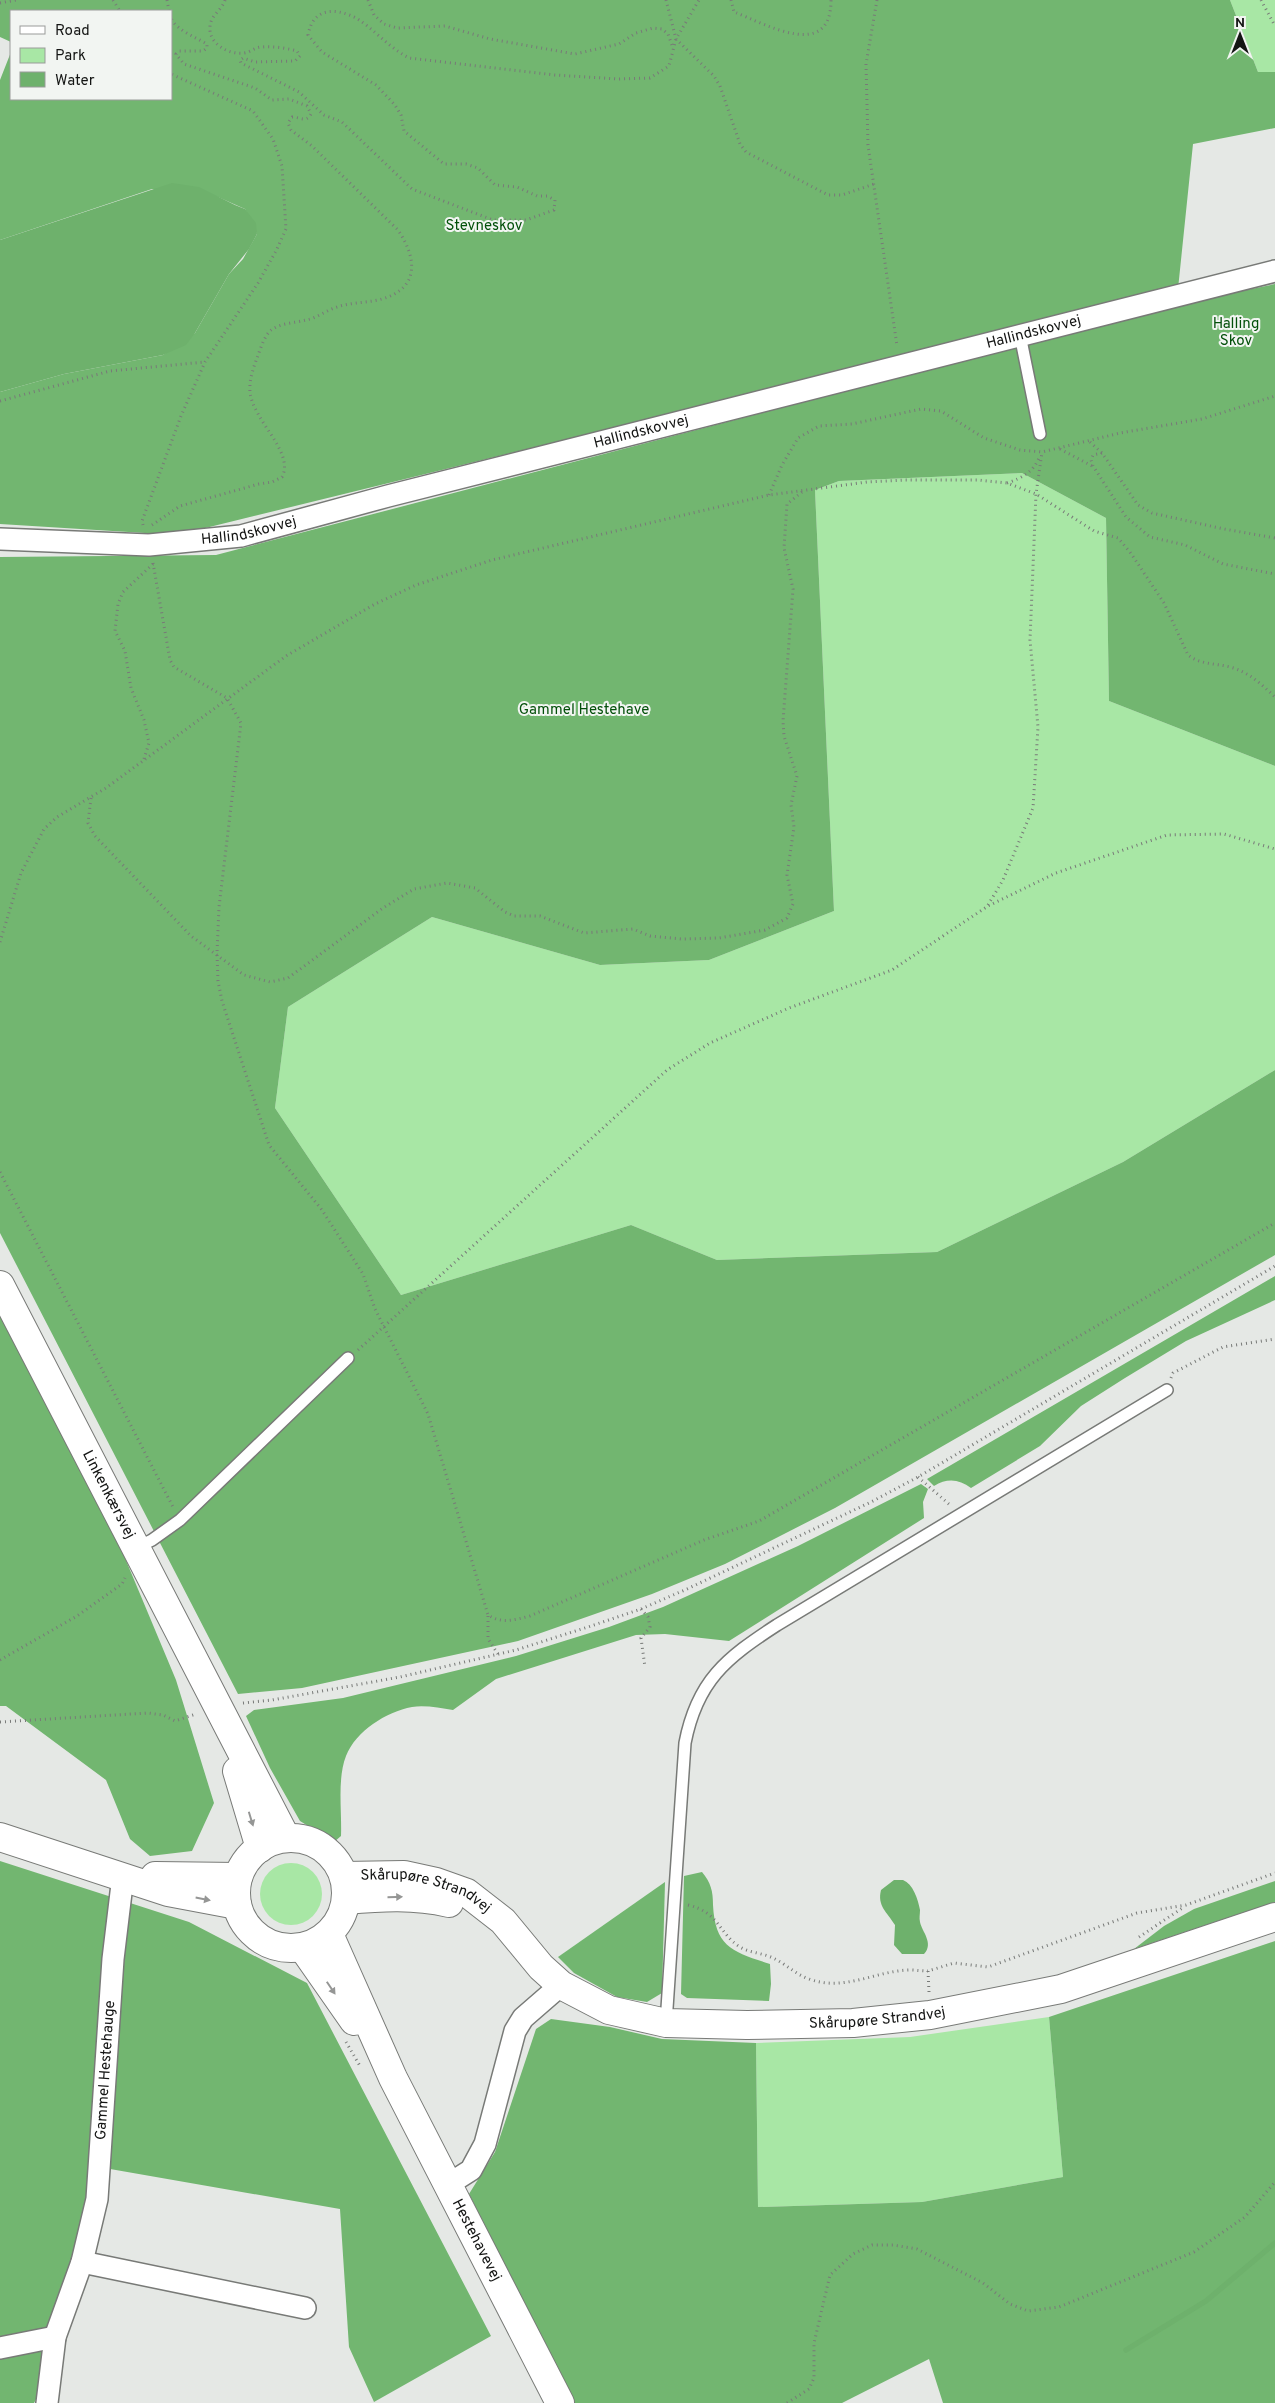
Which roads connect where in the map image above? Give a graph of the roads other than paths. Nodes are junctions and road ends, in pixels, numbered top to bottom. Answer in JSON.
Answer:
{"nodes":[{"id":1,"x":1275,"y":271,"type":"edge"},
{"id":2,"x":1020,"y":335,"type":"junction"},
{"id":3,"x":1040,"y":434,"type":"road end"},
{"id":4,"x":0,"y":539,"type":"edge"},
{"id":5,"x":0,"y":1285,"type":"edge"},
{"id":6,"x":348,"y":1358,"type":"road end"},
{"id":7,"x":1167,"y":1390,"type":"road end"},
{"id":8,"x":135,"y":1549,"type":"junction"},
{"id":9,"x":217,"y":1705,"type":"junction"},
{"id":10,"x":0,"y":1837,"type":"edge"},
{"id":11,"x":286,"y":1838,"type":"junction"},
{"id":12,"x":260,"y":1848,"type":"junction"},
{"id":13,"x":123,"y":1876,"type":"junction"},
{"id":14,"x":238,"y":1877,"type":"junction"},
{"id":15,"x":345,"y":1888,"type":"junction"},
{"id":16,"x":237,"y":1905,"type":"junction"},
{"id":17,"x":1275,"y":1917,"type":"edge"},
{"id":18,"x":329,"y":1934,"type":"junction"},
{"id":19,"x":303,"y":1948,"type":"junction"},
{"id":20,"x":561,"y":1985,"type":"junction"},
{"id":21,"x":666,"y":2023,"type":"junction"},
{"id":22,"x":393,"y":2078,"type":"junction"},
{"id":23,"x":449,"y":2184,"type":"junction"},
{"id":24,"x":82,"y":2262,"type":"junction"},
{"id":25,"x":305,"y":2308,"type":"dead end"},
{"id":26,"x":55,"y":2337,"type":"junction"},
{"id":27,"x":0,"y":2348,"type":"edge"},
{"id":28,"x":47,"y":2403,"type":"edge"},
{"id":29,"x":560,"y":2403,"type":"edge"}],
"edges":[{"from":1,"to":2,"type":"street","name":"Hallindskovvej"},
{"from":2,"to":3,"type":"lane"},
{"from":2,"to":4,"type":"street","name":"Hallindskovvej"},
{"from":5,"to":8,"type":"street","name":"Linkenkærsvej"},
{"from":6,"to":8,"type":"lane"},
{"from":7,"to":21,"type":"lane"},
{"from":8,"to":9,"type":"street","name":"Linkenkærsvej"},
{"from":9,"to":11,"type":"street","name":"Linkenkærsvej"},
{"from":9,"to":12,"type":"street","name":"Linkenkærsvej","one_way":true},
{"from":10,"to":13,"type":"street"},
{"from":11,"to":12,"type":"street"},
{"from":11,"to":15,"type":"street"},
{"from":12,"to":14,"type":"street"},
{"from":13,"to":14,"type":"street"},
{"from":13,"to":16,"type":"street","one_way":true},
{"from":13,"to":24,"type":"street","name":"Gammel Hestehauge"},
{"from":14,"to":16,"type":"street"},
{"from":15,"to":18,"type":"street"},
{"from":15,"to":20,"type":"street","name":"Skårupøre Strandvej"},
{"from":16,"to":19,"type":"street"},
{"from":17,"to":21,"type":"street","name":"Skårupøre Strandvej"},
{"from":18,"to":19,"type":"street"},
{"from":18,"to":22,"type":"street","name":"Hestehavevej"},
{"from":19,"to":22,"type":"street","name":"Hestehavevej","one_way":true},
{"from":20,"to":21,"type":"street","name":"Skårupøre Strandvej"},
{"from":20,"to":23,"type":"street"},
{"from":22,"to":23,"type":"street","name":"Hestehavevej"},
{"from":23,"to":29,"type":"street","name":"Hestehavevej"},
{"from":24,"to":25,"type":"street"},
{"from":24,"to":26,"type":"street","name":"Gammel Hestehauge"},
{"from":26,"to":27,"type":"street"},
{"from":26,"to":28,"type":"street","name":"Gammel Hestehauge"}]}
